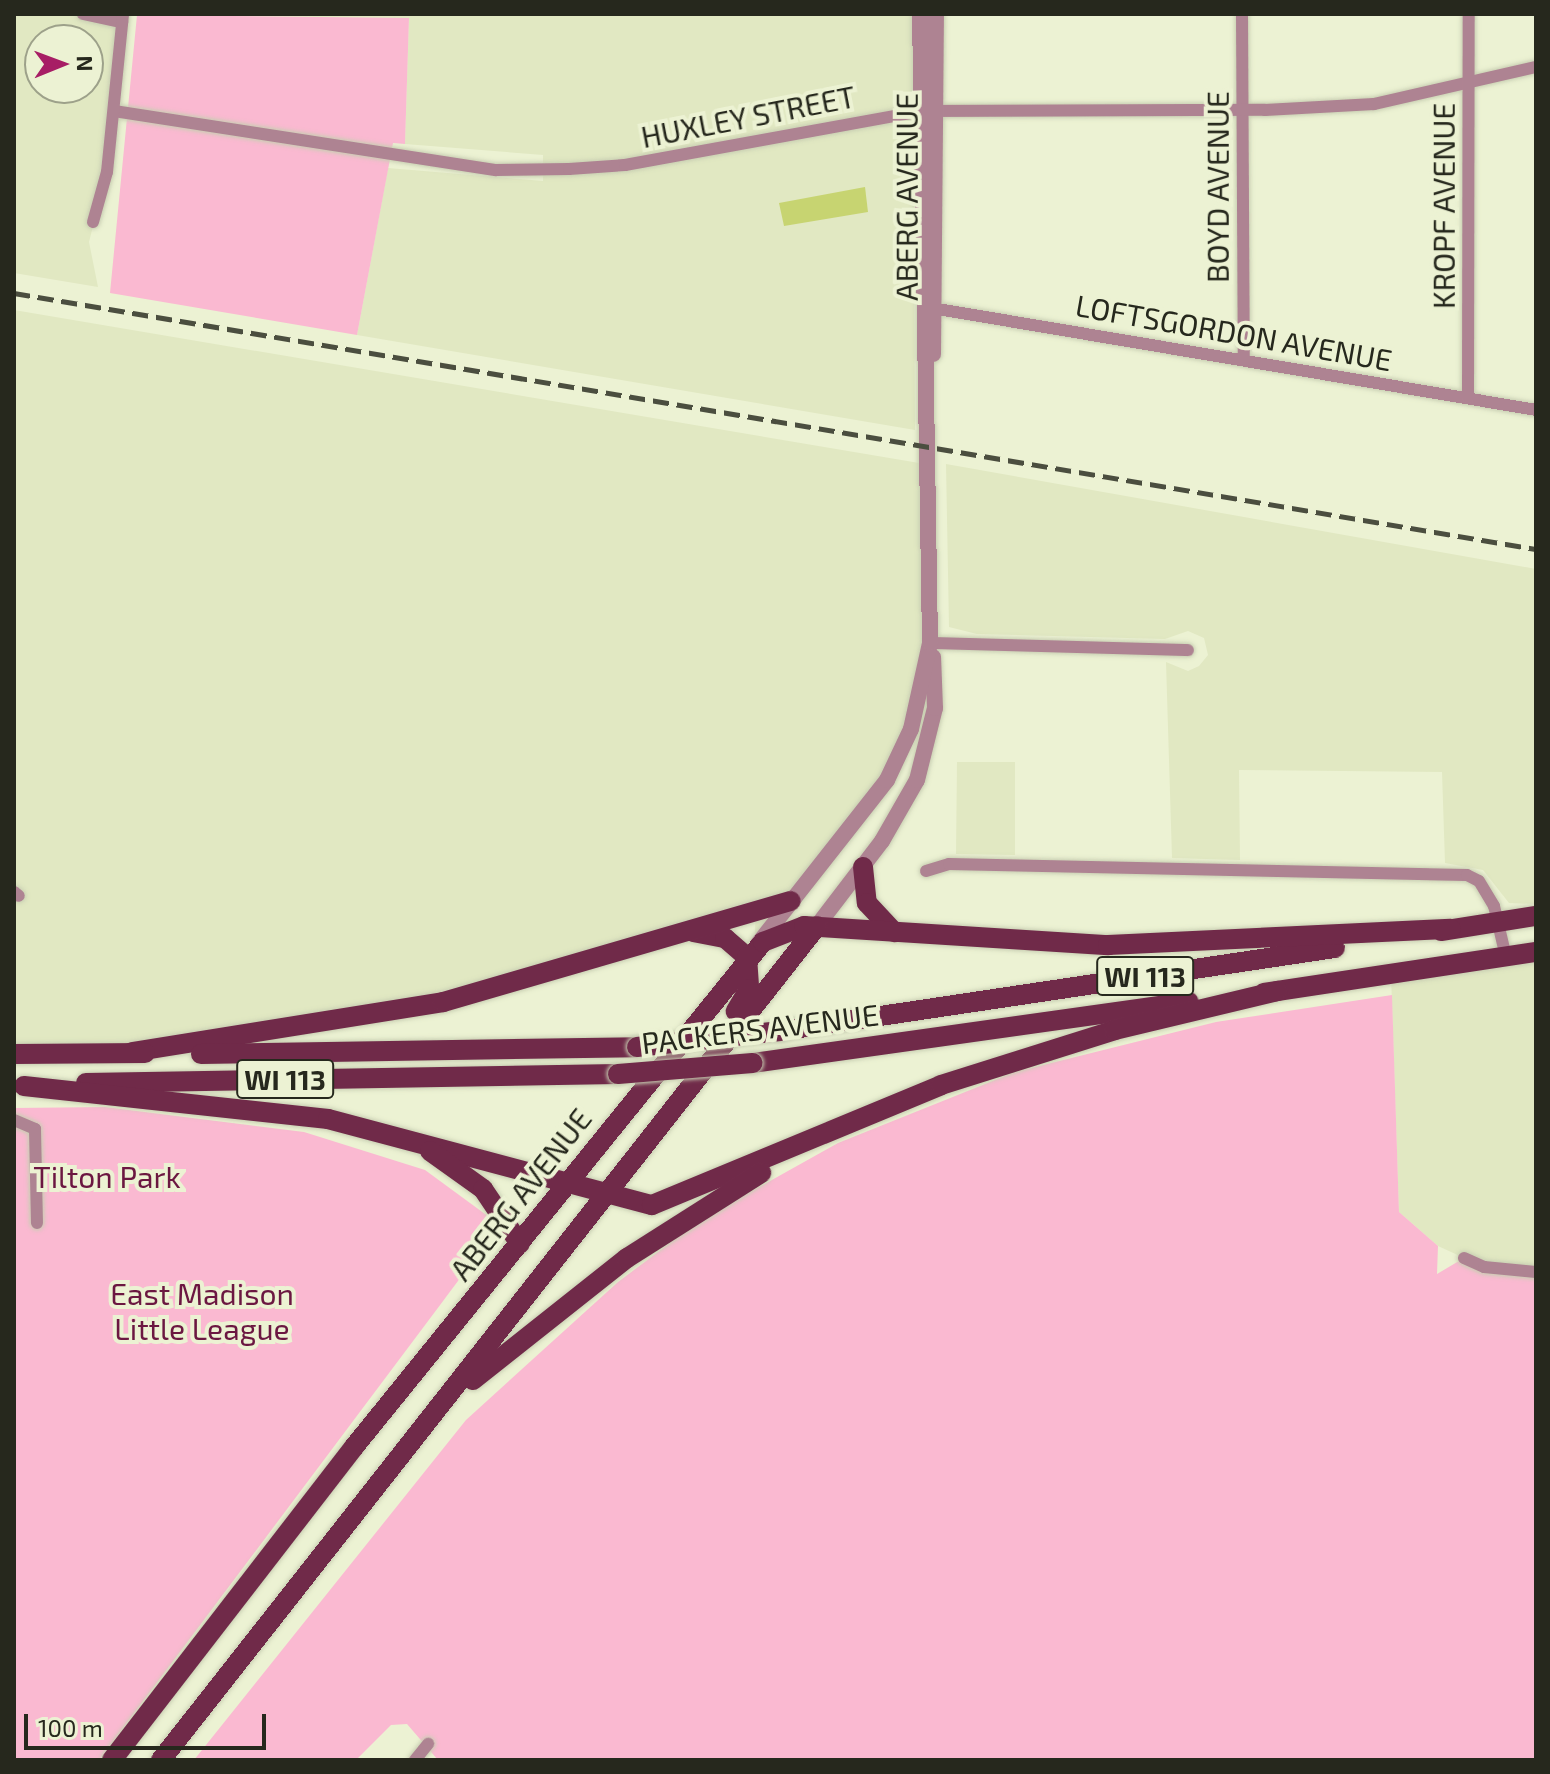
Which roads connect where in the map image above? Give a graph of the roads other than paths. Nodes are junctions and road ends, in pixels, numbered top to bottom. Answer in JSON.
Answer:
{"nodes":[{"id":1,"x":83,"y":14,"type":"edge"},
{"id":2,"x":920,"y":14,"type":"edge"},
{"id":3,"x":936,"y":14,"type":"edge"},
{"id":4,"x":1242,"y":14,"type":"edge"},
{"id":5,"x":1469,"y":14,"type":"edge"},
{"id":6,"x":123,"y":18,"type":"edge"},
{"id":7,"x":1536,"y":67,"type":"edge"},
{"id":8,"x":1469,"y":86,"type":"junction"},
{"id":9,"x":929,"y":110,"type":"junction"},
{"id":10,"x":1242,"y":110,"type":"junction"},
{"id":11,"x":114,"y":111,"type":"junction"},
{"id":12,"x":93,"y":222,"type":"dead end"},
{"id":13,"x":930,"y":307,"type":"junction"},
{"id":14,"x":1244,"y":360,"type":"junction"},
{"id":15,"x":1468,"y":398,"type":"junction"},
{"id":16,"x":1536,"y":410,"type":"edge"},
{"id":17,"x":930,"y":643,"type":"junction"},
{"id":18,"x":1188,"y":650,"type":"dead end"},
{"id":19,"x":863,"y":867,"type":"junction"},
{"id":20,"x":926,"y":871,"type":"dead end"},
{"id":21,"x":791,"y":901,"type":"junction"},
{"id":22,"x":1536,"y":916,"type":"edge"},
{"id":23,"x":1499,"y":922,"type":"junction"},
{"id":24,"x":817,"y":926,"type":"junction"},
{"id":25,"x":1451,"y":929,"type":"junction"},
{"id":26,"x":684,"y":931,"type":"junction"},
{"id":27,"x":894,"y":932,"type":"junction"},
{"id":28,"x":1536,"y":952,"type":"edge"},
{"id":29,"x":751,"y":953,"type":"junction"},
{"id":30,"x":1506,"y":957,"type":"junction"},
{"id":31,"x":1277,"y":991,"type":"junction"},
{"id":32,"x":132,"y":1052,"type":"junction"},
{"id":33,"x":14,"y":1054,"type":"edge"},
{"id":34,"x":19,"y":1086,"type":"edge"},
{"id":35,"x":14,"y":1120,"type":"edge"},
{"id":36,"x":656,"y":1129,"type":"junction"},
{"id":37,"x":839,"y":1130,"type":"junction"},
{"id":38,"x":405,"y":1139,"type":"junction"},
{"id":39,"x":570,"y":1182,"type":"junction"},
{"id":40,"x":607,"y":1193,"type":"junction"},
{"id":41,"x":37,"y":1223,"type":"dead end"},
{"id":42,"x":520,"y":1244,"type":"junction"},
{"id":43,"x":1464,"y":1258,"type":"dead end"},
{"id":44,"x":1536,"y":1272,"type":"edge"},
{"id":45,"x":445,"y":1403,"type":"junction"},
{"id":46,"x":428,"y":1744,"type":"dead end"},
{"id":47,"x":112,"y":1760,"type":"edge"},
{"id":48,"x":161,"y":1760,"type":"edge"},
{"id":49,"x":415,"y":1760,"type":"edge"}],
"edges":[{"from":1,"to":6,"type":"street"},
{"from":2,"to":9,"type":"street","name":"ABERG AVENUE"},
{"from":3,"to":9,"type":"street","name":"ABERG AVENUE"},
{"from":4,"to":10,"type":"street","name":"BOYD AVENUE"},
{"from":5,"to":8,"type":"street","name":"KROPF AVENUE"},
{"from":6,"to":11,"type":"street"},
{"from":7,"to":8,"type":"street","name":"HUXLEY STREET"},
{"from":8,"to":10,"type":"street","name":"HUXLEY STREET"},
{"from":8,"to":15,"type":"street","name":"KROPF AVENUE"},
{"from":9,"to":10,"type":"street","name":"HUXLEY STREET"},
{"from":9,"to":11,"type":"street","name":"HUXLEY STREET"},
{"from":9,"to":13,"type":"street","name":"ABERG AVENUE"},
{"from":10,"to":14,"type":"street","name":"BOYD AVENUE"},
{"from":11,"to":12,"type":"street"},
{"from":13,"to":14,"type":"street","name":"LOFTSGORDON AVENUE"},
{"from":13,"to":17,"type":"street","name":"ABERG AVENUE"},
{"from":14,"to":15,"type":"street","name":"LOFTSGORDON AVENUE"},
{"from":15,"to":16,"type":"street","name":"LOFTSGORDON AVENUE"},
{"from":17,"to":18,"type":"street"},
{"from":17,"to":19,"type":"street","name":"ABERG AVENUE"},
{"from":17,"to":21,"type":"street","name":"ABERG AVENUE"},
{"from":19,"to":24,"type":"street","name":"ABERG AVENUE"},
{"from":19,"to":27,"type":"main road"},
{"from":20,"to":23,"type":"street"},
{"from":21,"to":26,"type":"main road"},
{"from":21,"to":29,"type":"street","name":"ABERG AVENUE"},
{"from":22,"to":23,"type":"main road","name":"PACKERS AVENUE","number":"WI 113"},
{"from":23,"to":25,"type":"main road","name":"PACKERS AVENUE","number":"WI 113"},
{"from":23,"to":30,"type":"street"},
{"from":24,"to":27,"type":"main road"},
{"from":24,"to":29,"type":"main road"},
{"from":24,"to":36,"type":"main road","name":"ABERG AVENUE"},
{"from":25,"to":27,"type":"main road"},
{"from":25,"to":32,"type":"main road","name":"PACKERS AVENUE","number":"WI 113","bridge":true},
{"from":26,"to":29,"type":"main road"},
{"from":26,"to":32,"type":"main road"},
{"from":28,"to":30,"type":"main road","name":"PACKERS AVENUE","number":"WI 113"},
{"from":29,"to":36,"type":"main road"},
{"from":29,"to":39,"type":"main road","name":"ABERG AVENUE"},
{"from":30,"to":31,"type":"main road","name":"PACKERS AVENUE","number":"WI 113"},
{"from":31,"to":34,"type":"main road","name":"PACKERS AVENUE","number":"WI 113","bridge":true},
{"from":31,"to":37,"type":"main road"},
{"from":32,"to":33,"type":"main road","name":"PACKERS AVENUE","number":"WI 113"},
{"from":34,"to":38,"type":"main road"},
{"from":35,"to":41,"type":"street"},
{"from":36,"to":40,"type":"main road","name":"ABERG AVENUE"},
{"from":37,"to":40,"type":"main road"},
{"from":37,"to":45,"type":"main road"},
{"from":38,"to":39,"type":"main road"},
{"from":38,"to":42,"type":"main road"},
{"from":39,"to":40,"type":"main road"},
{"from":39,"to":42,"type":"main road","name":"ABERG AVENUE"},
{"from":40,"to":45,"type":"main road","name":"ABERG AVENUE"},
{"from":42,"to":47,"type":"main road","name":"ABERG AVENUE"},
{"from":43,"to":44,"type":"street"},
{"from":45,"to":48,"type":"main road","name":"ABERG AVENUE"},
{"from":46,"to":49,"type":"street"}]}
